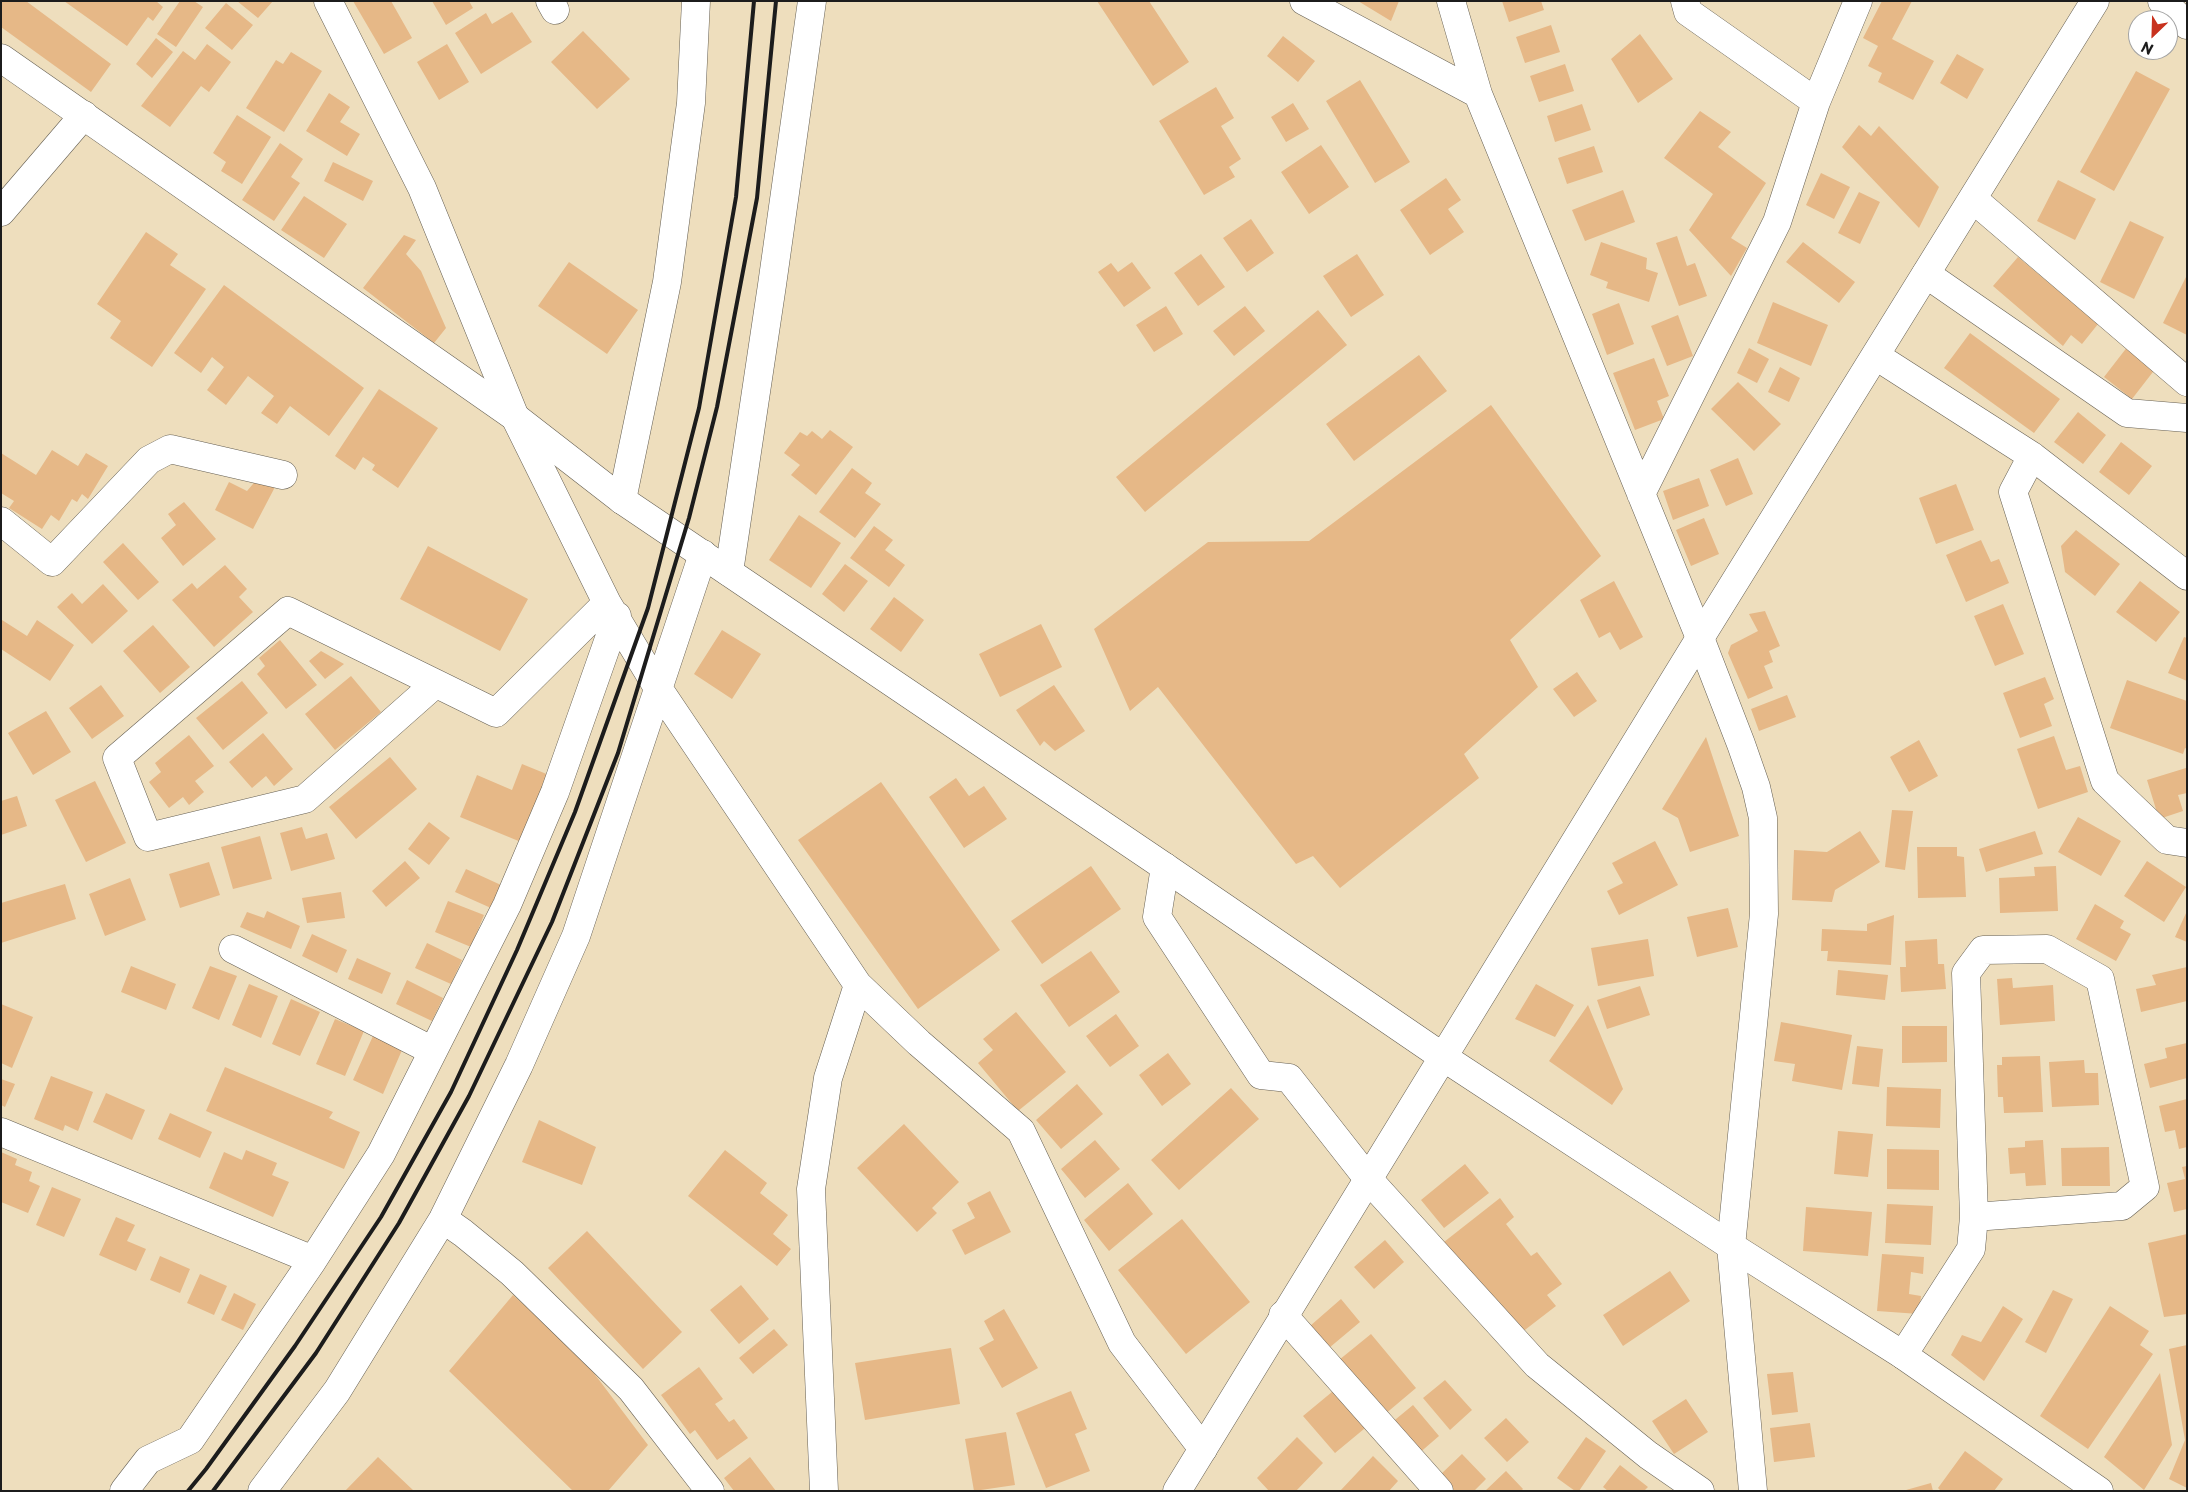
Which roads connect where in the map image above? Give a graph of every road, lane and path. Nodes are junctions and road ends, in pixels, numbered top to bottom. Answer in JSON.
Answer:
{"nodes":[{"id":1,"x":328,"y":1,"type":"edge"},
{"id":2,"x":696,"y":1,"type":"edge"},
{"id":3,"x":812,"y":1,"type":"edge"},
{"id":4,"x":1304,"y":1,"type":"edge"},
{"id":5,"x":1451,"y":1,"type":"edge"},
{"id":6,"x":1685,"y":1,"type":"edge"},
{"id":7,"x":1858,"y":1,"type":"edge"},
{"id":8,"x":2095,"y":1,"type":"edge"},
{"id":9,"x":2162,"y":1,"type":"edge"},
{"id":10,"x":2187,"y":25,"type":"edge"},
{"id":11,"x":1,"y":58,"type":"edge"},
{"id":12,"x":1478,"y":94,"type":"junction"},
{"id":13,"x":1816,"y":102,"type":"junction"},
{"id":14,"x":84,"y":114,"type":"junction"},
{"id":15,"x":1973,"y":199,"type":"junction"},
{"id":16,"x":1,"y":212,"type":"edge"},
{"id":17,"x":1926,"y":274,"type":"junction"},
{"id":18,"x":1876,"y":356,"type":"junction"},
{"id":19,"x":2187,"y":382,"type":"edge"},
{"id":20,"x":515,"y":417,"type":"junction"},
{"id":21,"x":2187,"y":418,"type":"edge"},
{"id":22,"x":2032,"y":456,"type":"junction"},
{"id":23,"x":283,"y":475,"type":"dead end"},
{"id":24,"x":1641,"y":494,"type":"junction"},
{"id":25,"x":622,"y":500,"type":"junction"},
{"id":26,"x":1,"y":521,"type":"edge"},
{"id":27,"x":703,"y":554,"type":"junction"},
{"id":28,"x":729,"y":572,"type":"junction"},
{"id":29,"x":2187,"y":576,"type":"edge"},
{"id":30,"x":612,"y":610,"type":"junction"},
{"id":31,"x":1700,"y":638,"type":"junction"},
{"id":32,"x":435,"y":684,"type":"junction"},
{"id":33,"x":658,"y":688,"type":"junction"},
{"id":34,"x":2187,"y":843,"type":"edge"},
{"id":35,"x":1165,"y":867,"type":"junction"},
{"id":36,"x":233,"y":949,"type":"dead end"},
{"id":37,"x":858,"y":985,"type":"junction"},
{"id":38,"x":433,"y":1051,"type":"junction"},
{"id":39,"x":1442,"y":1057,"type":"junction"},
{"id":40,"x":1,"y":1132,"type":"edge"},
{"id":41,"x":1369,"y":1180,"type":"junction"},
{"id":42,"x":1974,"y":1217,"type":"junction"},
{"id":43,"x":443,"y":1219,"type":"junction"},
{"id":44,"x":1731,"y":1246,"type":"junction"},
{"id":45,"x":313,"y":1260,"type":"junction"},
{"id":46,"x":1283,"y":1315,"type":"junction"},
{"id":47,"x":1903,"y":1355,"type":"junction"},
{"id":48,"x":1203,"y":1449,"type":"junction"},
{"id":49,"x":124,"y":1491,"type":"edge"},
{"id":50,"x":262,"y":1491,"type":"edge"},
{"id":51,"x":710,"y":1491,"type":"edge"},
{"id":52,"x":824,"y":1491,"type":"edge"},
{"id":53,"x":1177,"y":1491,"type":"edge"},
{"id":54,"x":1439,"y":1491,"type":"edge"},
{"id":55,"x":1700,"y":1491,"type":"edge"},
{"id":56,"x":1753,"y":1491,"type":"edge"},
{"id":57,"x":2099,"y":1491,"type":"edge"}],
"edges":[{"from":1,"to":20,"type":"street"},
{"from":2,"to":25,"type":"street"},
{"from":3,"to":28,"type":"street"},
{"from":4,"to":12,"type":"street"},
{"from":5,"to":12,"type":"street"},
{"from":6,"to":13,"type":"street"},
{"from":7,"to":13,"type":"street"},
{"from":8,"to":15,"type":"street"},
{"from":9,"to":10,"type":"street"},
{"from":11,"to":14,"type":"street"},
{"from":12,"to":24,"type":"street"},
{"from":13,"to":24,"type":"street"},
{"from":14,"to":16,"type":"street"},
{"from":14,"to":20,"type":"street"},
{"from":15,"to":17,"type":"street"},
{"from":15,"to":19,"type":"street"},
{"from":17,"to":18,"type":"street"},
{"from":17,"to":21,"type":"street"},
{"from":18,"to":22,"type":"street"},
{"from":18,"to":31,"type":"street"},
{"from":20,"to":25,"type":"street"},
{"from":20,"to":30,"type":"street"},
{"from":22,"to":29,"type":"street"},
{"from":22,"to":34,"type":"street"},
{"from":23,"to":26,"type":"street"},
{"from":24,"to":31,"type":"street"},
{"from":25,"to":27,"type":"street"},
{"from":27,"to":28,"type":"street"},
{"from":27,"to":33,"type":"street"},
{"from":28,"to":35,"type":"street"},
{"from":30,"to":32,"type":"street"},
{"from":30,"to":33,"type":"street"},
{"from":30,"to":38,"type":"street"},
{"from":31,"to":39,"type":"street"},
{"from":31,"to":44,"type":"street"},
{"from":32,"to":32,"type":"street"},
{"from":33,"to":37,"type":"street"},
{"from":33,"to":43,"type":"street"},
{"from":35,"to":39,"type":"street"},
{"from":35,"to":41,"type":"street"},
{"from":36,"to":38,"type":"street"},
{"from":37,"to":48,"type":"street"},
{"from":37,"to":52,"type":"street"},
{"from":38,"to":45,"type":"street"},
{"from":39,"to":41,"type":"street"},
{"from":39,"to":44,"type":"street"},
{"from":40,"to":45,"type":"street"},
{"from":41,"to":46,"type":"street"},
{"from":41,"to":55,"type":"street"},
{"from":42,"to":42,"type":"street"},
{"from":42,"to":47,"type":"street"},
{"from":43,"to":50,"type":"street"},
{"from":43,"to":51,"type":"street"},
{"from":44,"to":47,"type":"street"},
{"from":44,"to":56,"type":"street"},
{"from":45,"to":49,"type":"street"},
{"from":46,"to":48,"type":"street"},
{"from":46,"to":54,"type":"street"},
{"from":47,"to":57,"type":"street"},
{"from":48,"to":53,"type":"street"}]}
